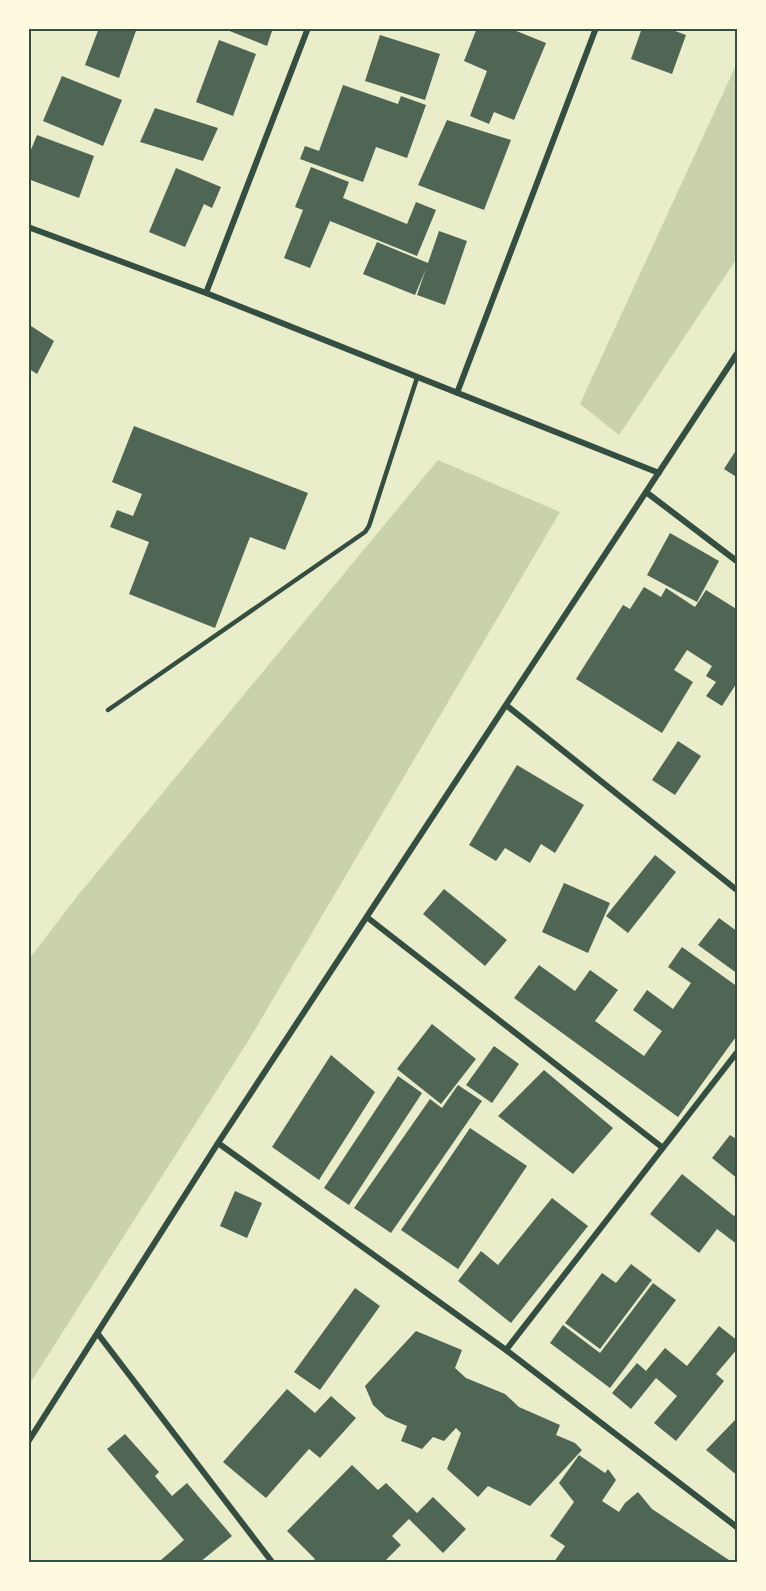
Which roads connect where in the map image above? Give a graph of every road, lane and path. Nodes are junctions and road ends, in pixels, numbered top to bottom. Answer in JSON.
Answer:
{"nodes":[{"id":1,"x":308,"y":28,"type":"edge"},
{"id":2,"x":596,"y":28,"type":"edge"},
{"id":3,"x":28,"y":227,"type":"edge"},
{"id":4,"x":206,"y":293,"type":"junction"},
{"id":5,"x":738,"y":352,"type":"edge"},
{"id":6,"x":417,"y":378,"type":"junction"},
{"id":7,"x":457,"y":393,"type":"junction"},
{"id":8,"x":659,"y":473,"type":"junction"},
{"id":9,"x":646,"y":492,"type":"junction"},
{"id":10,"x":738,"y":562,"type":"edge"},
{"id":11,"x":506,"y":705,"type":"junction"},
{"id":12,"x":108,"y":710,"type":"dead end"},
{"id":13,"x":738,"y":891,"type":"edge"},
{"id":14,"x":368,"y":918,"type":"junction"},
{"id":15,"x":738,"y":1051,"type":"edge"},
{"id":16,"x":218,"y":1143,"type":"junction"},
{"id":17,"x":663,"y":1148,"type":"junction"},
{"id":18,"x":99,"y":1334,"type":"junction"},
{"id":19,"x":506,"y":1350,"type":"junction"},
{"id":20,"x":28,"y":1442,"type":"edge"},
{"id":21,"x":738,"y":1528,"type":"edge"},
{"id":22,"x":272,"y":1563,"type":"edge"}],
"edges":[{"from":1,"to":4,"type":"street"},
{"from":2,"to":7,"type":"street"},
{"from":3,"to":4,"type":"street"},
{"from":4,"to":6,"type":"street"},
{"from":5,"to":8,"type":"street"},
{"from":6,"to":7,"type":"street"},
{"from":6,"to":12,"type":"lane"},
{"from":7,"to":8,"type":"street"},
{"from":8,"to":9,"type":"street"},
{"from":9,"to":10,"type":"street"},
{"from":9,"to":11,"type":"street"},
{"from":11,"to":13,"type":"street"},
{"from":11,"to":14,"type":"street"},
{"from":14,"to":16,"type":"street"},
{"from":14,"to":17,"type":"street"},
{"from":15,"to":17,"type":"street"},
{"from":16,"to":18,"type":"street"},
{"from":16,"to":19,"type":"street"},
{"from":17,"to":19,"type":"street"},
{"from":18,"to":20,"type":"street"},
{"from":18,"to":22,"type":"street"},
{"from":19,"to":21,"type":"street"}]}
